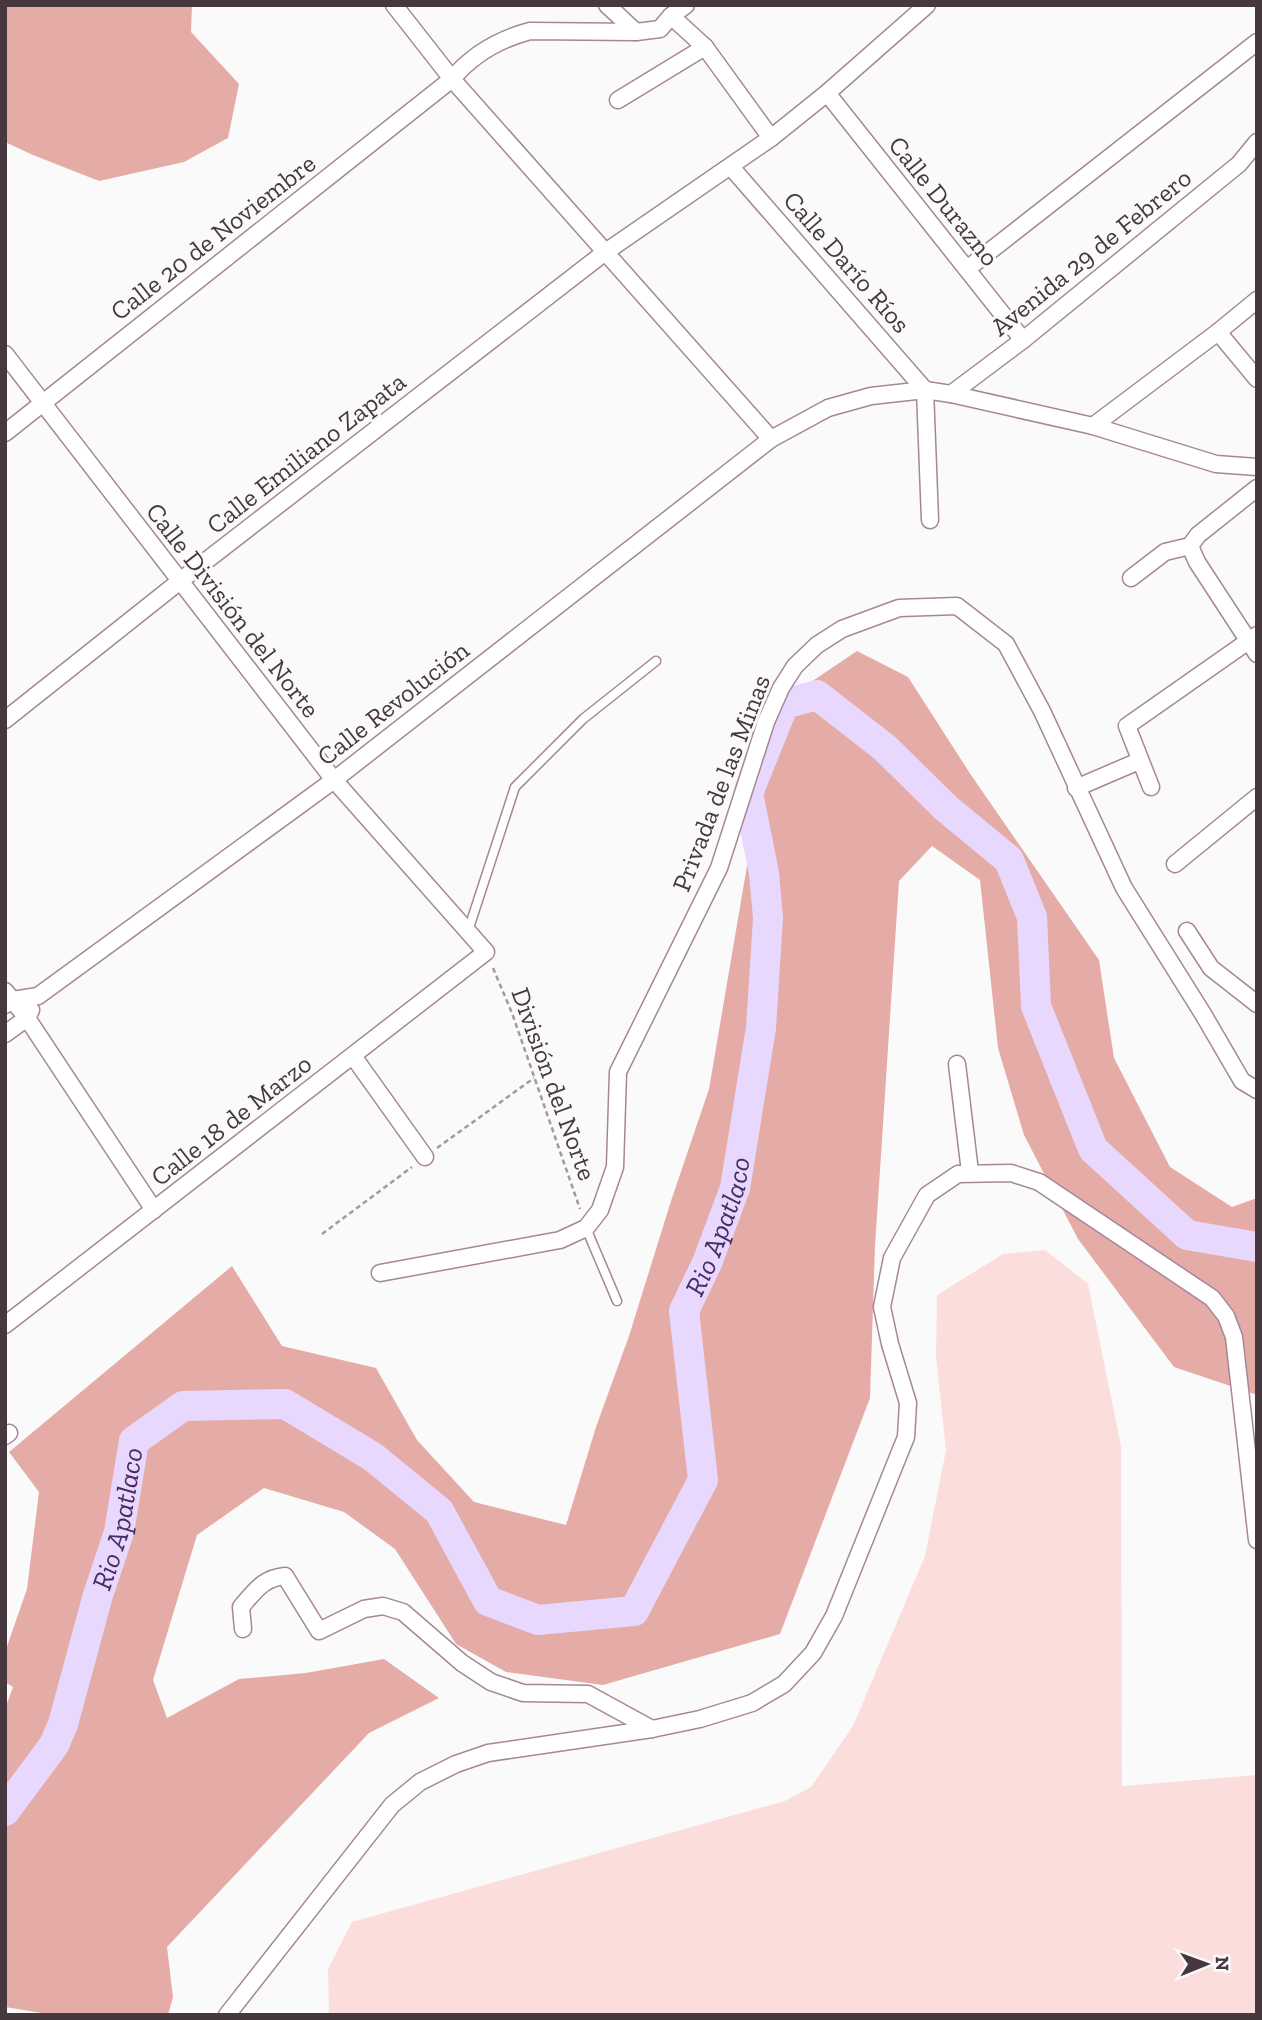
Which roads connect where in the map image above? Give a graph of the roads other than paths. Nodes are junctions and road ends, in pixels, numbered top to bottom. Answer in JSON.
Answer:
{"nodes":[{"id":1,"x":394,"y":5,"type":"edge"},
{"id":2,"x":607,"y":5,"type":"edge"},
{"id":3,"x":927,"y":5,"type":"edge"},
{"id":4,"x":679,"y":9,"type":"edge"},
{"id":5,"x":636,"y":32,"type":"junction"},
{"id":6,"x":1257,"y":42,"type":"edge"},
{"id":7,"x":705,"y":47,"type":"junction"},
{"id":8,"x":452,"y":79,"type":"junction"},
{"id":9,"x":827,"y":93,"type":"junction"},
{"id":10,"x":618,"y":100,"type":"dead end"},
{"id":11,"x":771,"y":138,"type":"junction"},
{"id":12,"x":1257,"y":142,"type":"edge"},
{"id":13,"x":732,"y":167,"type":"junction"},
{"id":14,"x":604,"y":253,"type":"junction"},
{"id":15,"x":967,"y":269,"type":"junction"},
{"id":16,"x":1257,"y":300,"type":"edge"},
{"id":17,"x":1218,"y":332,"type":"junction"},
{"id":18,"x":1023,"y":340,"type":"junction"},
{"id":19,"x":5,"y":354,"type":"edge"},
{"id":20,"x":1257,"y":379,"type":"edge"},
{"id":21,"x":925,"y":390,"type":"junction"},
{"id":22,"x":951,"y":394,"type":"junction"},
{"id":23,"x":43,"y":404,"type":"junction"},
{"id":24,"x":1093,"y":426,"type":"junction"},
{"id":25,"x":5,"y":433,"type":"edge"},
{"id":26,"x":771,"y":439,"type":"junction"},
{"id":27,"x":1257,"y":467,"type":"edge"},
{"id":28,"x":1257,"y":488,"type":"edge"},
{"id":29,"x":930,"y":520,"type":"dead end"},
{"id":30,"x":1190,"y":546,"type":"junction"},
{"id":31,"x":1131,"y":578,"type":"dead end"},
{"id":32,"x":180,"y":581,"type":"junction"},
{"id":33,"x":1254,"y":643,"type":"edge"},
{"id":34,"x":656,"y":661,"type":"dead end"},
{"id":35,"x":5,"y":720,"type":"edge"},
{"id":36,"x":1139,"y":761,"type":"junction"},
{"id":37,"x":334,"y":780,"type":"junction"},
{"id":38,"x":1151,"y":787,"type":"dead end"},
{"id":39,"x":1076,"y":788,"type":"junction"},
{"id":40,"x":1257,"y":797,"type":"edge"},
{"id":41,"x":1175,"y":863,"type":"dead end"},
{"id":42,"x":1187,"y":931,"type":"dead end"},
{"id":43,"x":467,"y":933,"type":"junction"},
{"id":44,"x":486,"y":952,"type":"joint"},
{"id":45,"x":38,"y":996,"type":"junction"},
{"id":46,"x":8,"y":998,"type":"edge"},
{"id":47,"x":1257,"y":1004,"type":"edge"},
{"id":48,"x":27,"y":1018,"type":"junction"},
{"id":49,"x":5,"y":1034,"type":"edge"},
{"id":50,"x":354,"y":1056,"type":"junction"},
{"id":51,"x":957,"y":1064,"type":"dead end"},
{"id":52,"x":1257,"y":1090,"type":"edge"},
{"id":53,"x":425,"y":1157,"type":"dead end"},
{"id":54,"x":970,"y":1172,"type":"junction"},
{"id":55,"x":155,"y":1210,"type":"junction"},
{"id":56,"x":586,"y":1228,"type":"junction"},
{"id":57,"x":380,"y":1273,"type":"dead end"},
{"id":58,"x":617,"y":1301,"type":"dead end"},
{"id":59,"x":5,"y":1325,"type":"edge"},
{"id":60,"x":1252,"y":1450,"type":"edge"},
{"id":61,"x":1257,"y":1540,"type":"edge"},
{"id":62,"x":243,"y":1629,"type":"dead end"},
{"id":63,"x":652,"y":1729,"type":"junction"},
{"id":64,"x":227,"y":2015,"type":"edge"}],
"edges":[{"from":1,"to":8,"type":"street"},
{"from":2,"to":5,"type":"street"},
{"from":3,"to":9,"type":"street","name":"Calle Emiliano Zapata"},
{"from":4,"to":5,"type":"street"},
{"from":4,"to":7,"type":"street"},
{"from":5,"to":8,"type":"street","name":"Calle 20 de Noviembre"},
{"from":6,"to":15,"type":"street"},
{"from":7,"to":10,"type":"street"},
{"from":7,"to":11,"type":"street"},
{"from":8,"to":14,"type":"street"},
{"from":8,"to":23,"type":"street","name":"Calle 20 de Noviembre"},
{"from":9,"to":11,"type":"street","name":"Calle Emiliano Zapata"},
{"from":9,"to":15,"type":"street","name":"Calle Durazno"},
{"from":11,"to":13,"type":"street","name":"Calle Emiliano Zapata"},
{"from":12,"to":18,"type":"street","name":"Avenida 29 de Febrero"},
{"from":13,"to":14,"type":"street","name":"Calle Emiliano Zapata"},
{"from":13,"to":21,"type":"street","name":"Calle Darío Ríos"},
{"from":14,"to":26,"type":"street"},
{"from":14,"to":32,"type":"street","name":"Calle Emiliano Zapata"},
{"from":15,"to":18,"type":"street","name":"Calle Durazno"},
{"from":16,"to":17,"type":"street"},
{"from":17,"to":20,"type":"street"},
{"from":17,"to":24,"type":"street"},
{"from":18,"to":22,"type":"street","name":"Avenida 29 de Febrero"},
{"from":19,"to":23,"type":"street","name":"Calle División del Norte"},
{"from":21,"to":22,"type":"street","name":"Calle Revolución"},
{"from":21,"to":26,"type":"street","name":"Calle Revolución"},
{"from":21,"to":29,"type":"street"},
{"from":22,"to":24,"type":"street","name":"Calle Revolución"},
{"from":23,"to":25,"type":"street","name":"Calle 20 de Noviembre"},
{"from":23,"to":32,"type":"street","name":"Calle División del Norte"},
{"from":24,"to":27,"type":"street","name":"Calle Revolución"},
{"from":26,"to":37,"type":"street","name":"Calle Revolución"},
{"from":28,"to":30,"type":"street"},
{"from":30,"to":31,"type":"street"},
{"from":30,"to":33,"type":"street"},
{"from":32,"to":35,"type":"street","name":"Calle Emiliano Zapata"},
{"from":32,"to":37,"type":"street","name":"Calle División del Norte"},
{"from":33,"to":36,"type":"street"},
{"from":34,"to":43,"type":"lane"},
{"from":36,"to":38,"type":"street"},
{"from":36,"to":39,"type":"street"},
{"from":37,"to":43,"type":"street","name":"Calle División del Norte"},
{"from":37,"to":45,"type":"street","name":"Calle Revolución"},
{"from":39,"to":52,"type":"street","name":"Privada de las Minas"},
{"from":39,"to":56,"type":"street","name":"Privada de las Minas"},
{"from":40,"to":41,"type":"street"},
{"from":42,"to":47,"type":"street"},
{"from":43,"to":44,"type":"street","name":"Calle División del Norte"},
{"from":44,"to":50,"type":"street","name":"Calle 18 de Marzo"},
{"from":45,"to":46,"type":"street","name":"Calle Revolución"},
{"from":45,"to":48,"type":"street","name":"Calle Revolución"},
{"from":46,"to":48,"type":"street"},
{"from":48,"to":49,"type":"street","name":"Calle Revolución"},
{"from":48,"to":55,"type":"street"},
{"from":50,"to":53,"type":"street"},
{"from":50,"to":55,"type":"street","name":"Calle 18 de Marzo"},
{"from":51,"to":54,"type":"street"},
{"from":54,"to":60,"type":"street"},
{"from":54,"to":63,"type":"street"},
{"from":55,"to":59,"type":"street","name":"Calle 18 de Marzo"},
{"from":56,"to":57,"type":"street"},
{"from":56,"to":58,"type":"lane"},
{"from":60,"to":61,"type":"street"},
{"from":62,"to":63,"type":"street"},
{"from":63,"to":64,"type":"street"}]}
